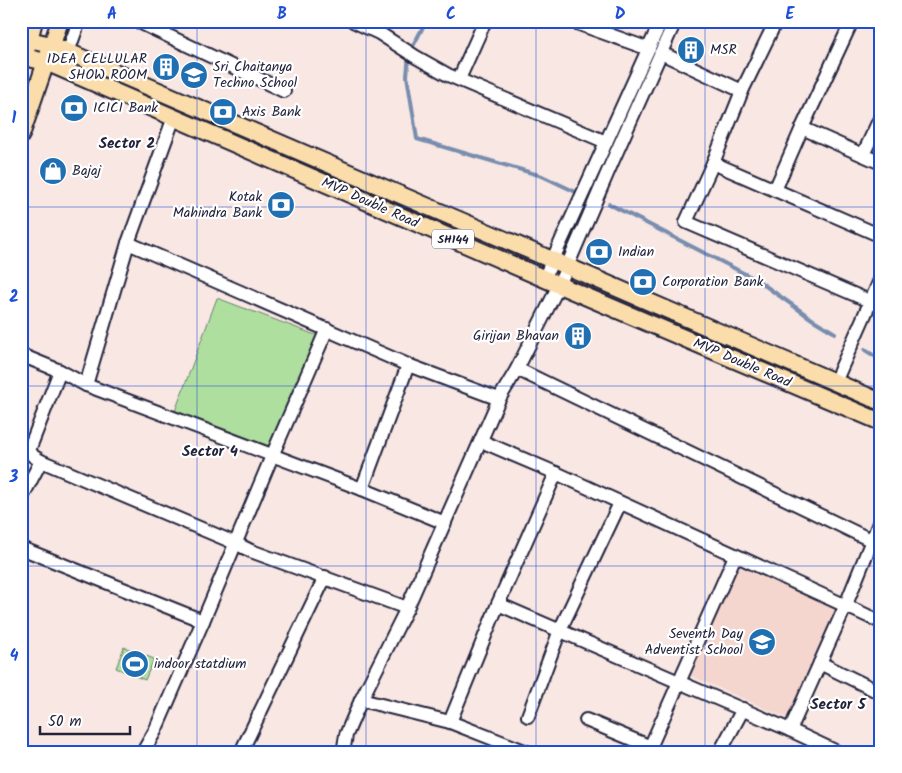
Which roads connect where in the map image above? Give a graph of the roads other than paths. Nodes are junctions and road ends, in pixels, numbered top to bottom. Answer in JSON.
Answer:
{"nodes":[{"id":1,"x":34,"y":21,"type":"edge"},
{"id":2,"x":60,"y":21,"type":"edge"},
{"id":3,"x":79,"y":21,"type":"edge"},
{"id":4,"x":137,"y":21,"type":"edge"},
{"id":5,"x":353,"y":21,"type":"edge"},
{"id":6,"x":485,"y":21,"type":"edge"},
{"id":7,"x":571,"y":21,"type":"edge"},
{"id":8,"x":661,"y":21,"type":"edge"},
{"id":9,"x":675,"y":21,"type":"edge"},
{"id":10,"x":776,"y":21,"type":"edge"},
{"id":11,"x":852,"y":21,"type":"edge"},
{"id":12,"x":51,"y":45,"type":"junction"},
{"id":13,"x":655,"y":51,"type":"junction"},
{"id":14,"x":24,"y":52,"type":"edge"},
{"id":15,"x":68,"y":52,"type":"junction"},
{"id":16,"x":46,"y":62,"type":"junction"},
{"id":17,"x":459,"y":79,"type":"junction"},
{"id":18,"x":284,"y":91,"type":"dead end"},
{"id":19,"x":742,"y":91,"type":"junction"},
{"id":20,"x":881,"y":116,"type":"edge"},
{"id":21,"x":174,"y":118,"type":"junction"},
{"id":22,"x":802,"y":128,"type":"junction"},
{"id":23,"x":21,"y":135,"type":"edge"},
{"id":24,"x":606,"y":142,"type":"junction"},
{"id":25,"x":863,"y":155,"type":"junction"},
{"id":26,"x":881,"y":162,"type":"edge"},
{"id":27,"x":713,"y":163,"type":"junction"},
{"id":28,"x":333,"y":166,"type":"junction"},
{"id":29,"x":326,"y":184,"type":"junction"},
{"id":30,"x":775,"y":190,"type":"junction"},
{"id":31,"x":450,"y":216,"type":"junction"},
{"id":32,"x":442,"y":234,"type":"junction"},
{"id":33,"x":881,"y":236,"type":"edge"},
{"id":34,"x":128,"y":243,"type":"junction"},
{"id":35,"x":560,"y":263,"type":"junction"},
{"id":36,"x":881,"y":278,"type":"edge"},
{"id":37,"x":552,"y":282,"type":"junction"},
{"id":38,"x":876,"y":304,"type":"edge"},
{"id":39,"x":327,"y":329,"type":"junction"},
{"id":40,"x":21,"y":355,"type":"edge"},
{"id":41,"x":408,"y":364,"type":"junction"},
{"id":42,"x":517,"y":369,"type":"junction"},
{"id":43,"x":60,"y":371,"type":"junction"},
{"id":44,"x":836,"y":382,"type":"junction"},
{"id":45,"x":86,"y":385,"type":"junction"},
{"id":46,"x":499,"y":399,"type":"junction"},
{"id":47,"x":881,"y":402,"type":"edge"},
{"id":48,"x":881,"y":422,"type":"edge"},
{"id":49,"x":481,"y":441,"type":"junction"},
{"id":50,"x":272,"y":456,"type":"junction"},
{"id":51,"x":41,"y":461,"type":"junction"},
{"id":52,"x":556,"y":473,"type":"junction"},
{"id":53,"x":362,"y":489,"type":"junction"},
{"id":54,"x":21,"y":499,"type":"edge"},
{"id":55,"x":620,"y":503,"type":"junction"},
{"id":56,"x":881,"y":518,"type":"edge"},
{"id":57,"x":445,"y":523,"type":"junction"},
{"id":58,"x":235,"y":542,"type":"junction"},
{"id":59,"x":876,"y":543,"type":"edge"},
{"id":60,"x":21,"y":548,"type":"edge"},
{"id":61,"x":735,"y":556,"type":"junction"},
{"id":62,"x":325,"y":577,"type":"junction"},
{"id":63,"x":498,"y":604,"type":"junction"},
{"id":64,"x":845,"y":607,"type":"junction"},
{"id":65,"x":407,"y":608,"type":"junction"},
{"id":66,"x":203,"y":621,"type":"junction"},
{"id":67,"x":881,"y":622,"type":"edge"},
{"id":68,"x":560,"y":630,"type":"junction"},
{"id":69,"x":820,"y":663,"type":"junction"},
{"id":70,"x":680,"y":681,"type":"junction"},
{"id":71,"x":881,"y":693,"type":"edge"},
{"id":72,"x":361,"y":700,"type":"junction"},
{"id":73,"x":743,"y":709,"type":"junction"},
{"id":74,"x":528,"y":716,"type":"dead end"},
{"id":75,"x":586,"y":720,"type":"dead end"},
{"id":76,"x":450,"y":722,"type":"junction"},
{"id":77,"x":790,"y":730,"type":"junction"},
{"id":78,"x":650,"y":750,"type":"edge"},
{"id":79,"x":144,"y":752,"type":"edge"},
{"id":80,"x":241,"y":752,"type":"edge"},
{"id":81,"x":344,"y":752,"type":"edge"},
{"id":82,"x":527,"y":752,"type":"edge"},
{"id":83,"x":720,"y":752,"type":"edge"},
{"id":84,"x":837,"y":752,"type":"edge"}],
"edges":[{"from":1,"to":14,"type":"main road"},
{"from":2,"to":12,"type":"main road"},
{"from":3,"to":15,"type":"street"},
{"from":4,"to":18,"type":"street"},
{"from":5,"to":17,"type":"street"},
{"from":6,"to":17,"type":"street"},
{"from":7,"to":13,"type":"street"},
{"from":8,"to":13,"type":"street"},
{"from":9,"to":13,"type":"street"},
{"from":10,"to":19,"type":"street"},
{"from":11,"to":22,"type":"street"},
{"from":12,"to":14,"type":"main road","name":"MVP Double Road","number":"SH144"},
{"from":12,"to":15,"type":"main road","name":"MVP Double Road","number":"SH144"},
{"from":12,"to":16,"type":"main road"},
{"from":13,"to":19,"type":"street"},
{"from":13,"to":24,"type":"street"},
{"from":13,"to":35,"type":"street"},
{"from":14,"to":16,"type":"main road","name":"MVP Double Road","number":"SH144"},
{"from":15,"to":28,"type":"main road","name":"MVP Double Road","number":"SH144"},
{"from":16,"to":21,"type":"main road","name":"MVP Double Road","number":"SH144"},
{"from":16,"to":23,"type":"main road"},
{"from":17,"to":24,"type":"street"},
{"from":19,"to":27,"type":"street"},
{"from":20,"to":25,"type":"street"},
{"from":21,"to":29,"type":"main road","name":"MVP Double Road","number":"SH144"},
{"from":21,"to":34,"type":"street"},
{"from":22,"to":25,"type":"street"},
{"from":22,"to":30,"type":"street"},
{"from":24,"to":35,"type":"street"},
{"from":25,"to":26,"type":"street"},
{"from":27,"to":30,"type":"street"},
{"from":27,"to":38,"type":"street"},
{"from":28,"to":29,"type":"main road"},
{"from":28,"to":31,"type":"main road","name":"MVP Double Road","number":"SH144"},
{"from":29,"to":32,"type":"main road","name":"MVP Double Road","number":"SH144"},
{"from":30,"to":33,"type":"street"},
{"from":31,"to":32,"type":"main road"},
{"from":31,"to":35,"type":"main road","name":"MVP Double Road","number":"SH144"},
{"from":32,"to":37,"type":"main road","name":"MVP Double Road","number":"SH144"},
{"from":34,"to":39,"type":"street"},
{"from":34,"to":45,"type":"street"},
{"from":35,"to":37,"type":"street"},
{"from":35,"to":44,"type":"main road","name":"MVP Double Road","number":"SH144"},
{"from":36,"to":38,"type":"street"},
{"from":37,"to":42,"type":"street"},
{"from":37,"to":48,"type":"main road","name":"MVP Double Road","number":"SH144"},
{"from":38,"to":44,"type":"street"},
{"from":39,"to":41,"type":"street"},
{"from":39,"to":50,"type":"street"},
{"from":40,"to":43,"type":"street"},
{"from":41,"to":46,"type":"street"},
{"from":41,"to":53,"type":"street"},
{"from":42,"to":46,"type":"street"},
{"from":42,"to":59,"type":"street"},
{"from":43,"to":45,"type":"street"},
{"from":43,"to":51,"type":"street"},
{"from":44,"to":47,"type":"main road","name":"MVP Double Road","number":"SH144"},
{"from":45,"to":50,"type":"street"},
{"from":46,"to":49,"type":"street"},
{"from":49,"to":52,"type":"street"},
{"from":49,"to":57,"type":"street"},
{"from":50,"to":53,"type":"street"},
{"from":50,"to":58,"type":"street"},
{"from":51,"to":54,"type":"street"},
{"from":51,"to":58,"type":"street"},
{"from":52,"to":55,"type":"street"},
{"from":52,"to":63,"type":"street"},
{"from":53,"to":57,"type":"street"},
{"from":55,"to":61,"type":"street"},
{"from":55,"to":68,"type":"street"},
{"from":56,"to":59,"type":"street"},
{"from":57,"to":65,"type":"street"},
{"from":58,"to":62,"type":"street"},
{"from":58,"to":66,"type":"street"},
{"from":59,"to":64,"type":"street"},
{"from":60,"to":66,"type":"street"},
{"from":61,"to":64,"type":"street"},
{"from":61,"to":70,"type":"street"},
{"from":62,"to":65,"type":"street"},
{"from":62,"to":80,"type":"street"},
{"from":63,"to":68,"type":"street"},
{"from":63,"to":76,"type":"street"},
{"from":64,"to":67,"type":"street"},
{"from":64,"to":69,"type":"street"},
{"from":65,"to":72,"type":"street"},
{"from":66,"to":79,"type":"street"},
{"from":68,"to":70,"type":"street"},
{"from":68,"to":74,"type":"street"},
{"from":69,"to":71,"type":"street"},
{"from":69,"to":77,"type":"street"},
{"from":70,"to":73,"type":"street"},
{"from":70,"to":78,"type":"street"},
{"from":72,"to":76,"type":"street"},
{"from":72,"to":81,"type":"street"},
{"from":73,"to":77,"type":"street"},
{"from":73,"to":83,"type":"street"},
{"from":75,"to":78,"type":"street"},
{"from":76,"to":82,"type":"street"},
{"from":77,"to":84,"type":"street"}]}
